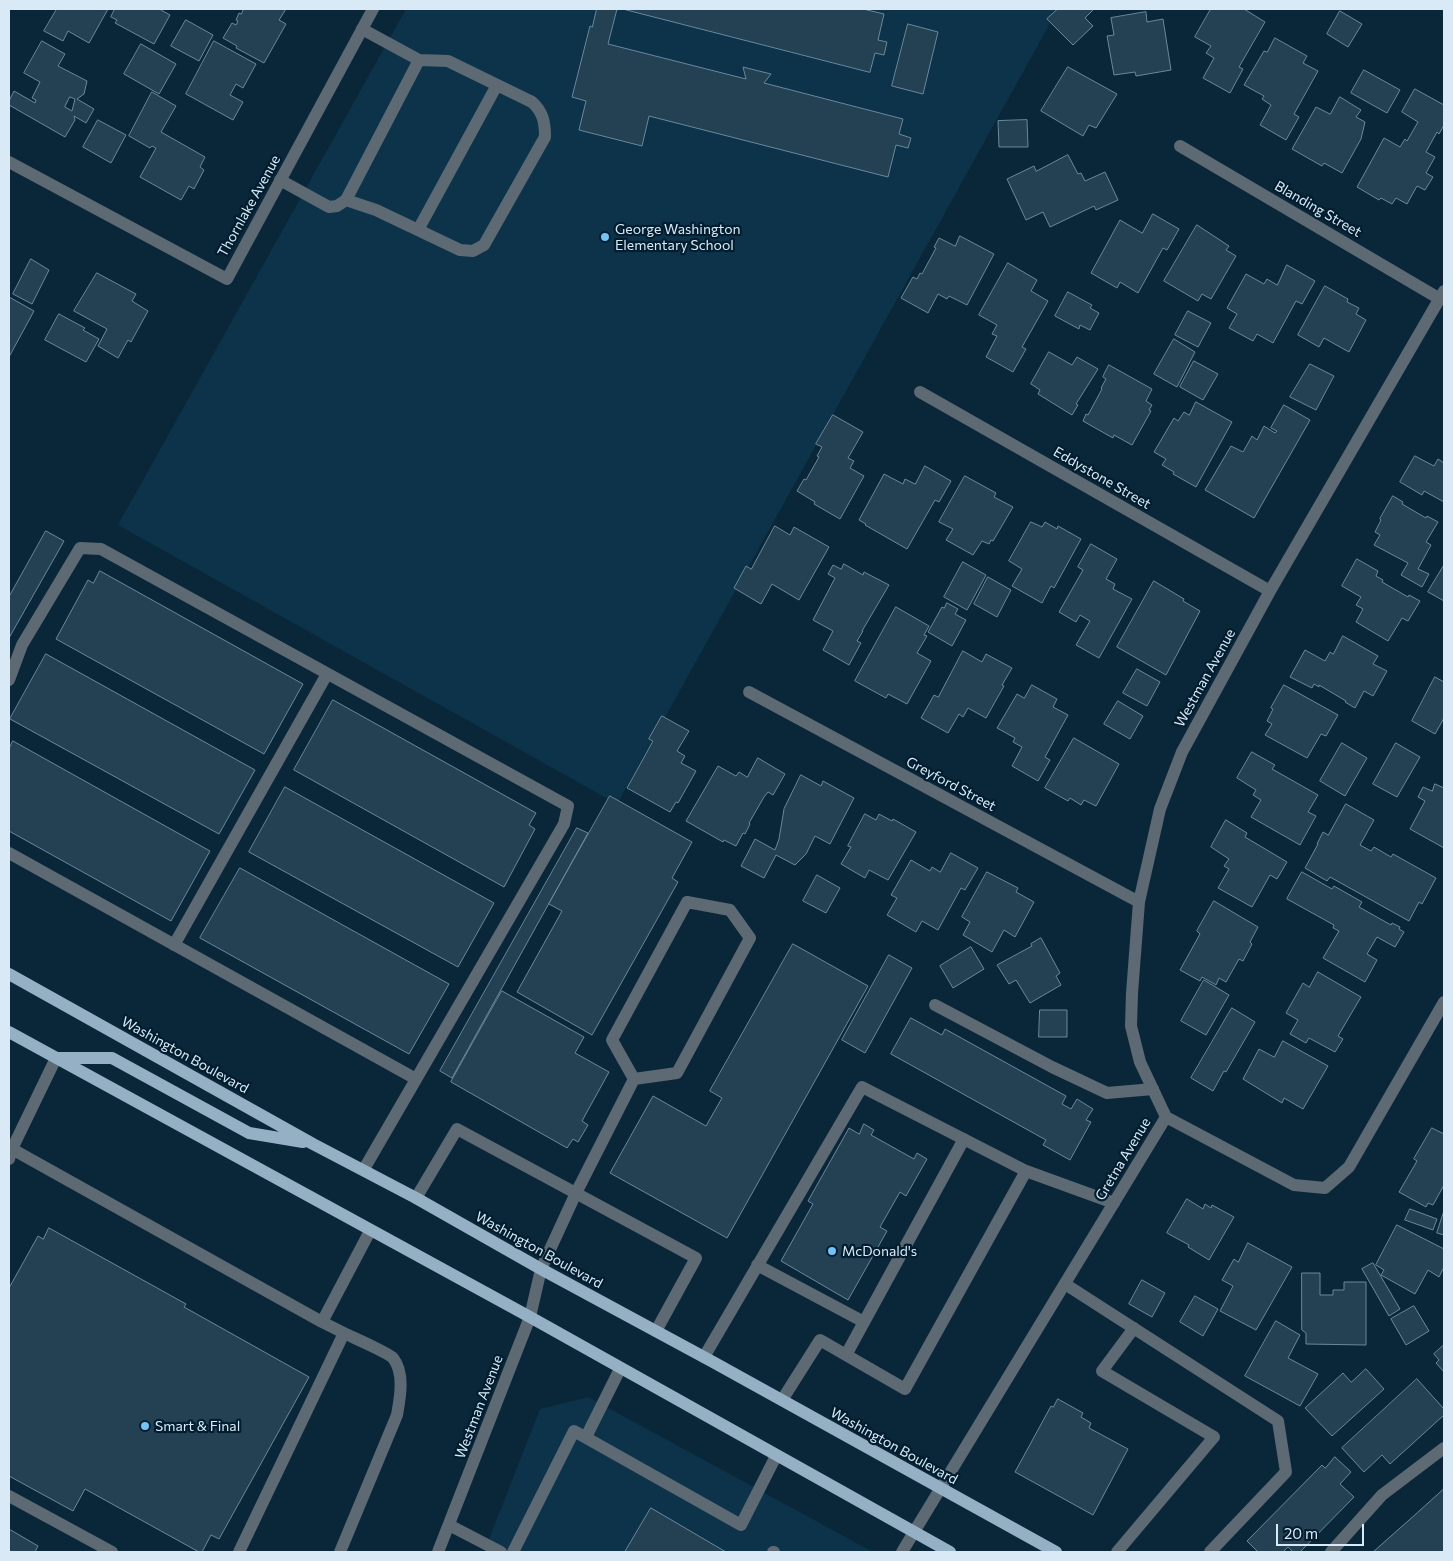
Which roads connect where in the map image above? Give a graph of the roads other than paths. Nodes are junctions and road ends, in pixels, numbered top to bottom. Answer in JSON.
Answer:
{"nodes":[{"id":1,"x":373,"y":9,"type":"edge"},
{"id":2,"x":362,"y":29,"type":"junction"},
{"id":3,"x":420,"y":60,"type":"junction"},
{"id":4,"x":497,"y":86,"type":"junction"},
{"id":5,"x":1180,"y":146,"type":"dead end"},
{"id":6,"x":9,"y":162,"type":"edge"},
{"id":7,"x":280,"y":180,"type":"junction"},
{"id":8,"x":346,"y":200,"type":"junction"},
{"id":9,"x":418,"y":230,"type":"junction"},
{"id":10,"x":1442,"y":295,"type":"edge"},
{"id":11,"x":920,"y":392,"type":"dead end"},
{"id":12,"x":1270,"y":591,"type":"junction"},
{"id":13,"x":327,"y":674,"type":"junction"},
{"id":14,"x":9,"y":680,"type":"edge"},
{"id":15,"x":749,"y":692,"type":"dead end"},
{"id":16,"x":9,"y":852,"type":"edge"},
{"id":17,"x":1139,"y":902,"type":"junction"},
{"id":18,"x":174,"y":945,"type":"junction"},
{"id":19,"x":9,"y":974,"type":"edge"},
{"id":20,"x":1444,"y":1002,"type":"edge"},
{"id":21,"x":935,"y":1005,"type":"dead end"},
{"id":22,"x":9,"y":1032,"type":"edge"},
{"id":23,"x":56,"y":1058,"type":"junction"},
{"id":24,"x":416,"y":1079,"type":"junction"},
{"id":25,"x":634,"y":1079,"type":"junction"},
{"id":26,"x":1153,"y":1089,"type":"junction"},
{"id":27,"x":1166,"y":1117,"type":"junction"},
{"id":28,"x":964,"y":1139,"type":"junction"},
{"id":29,"x":312,"y":1144,"type":"junction"},
{"id":30,"x":10,"y":1152,"type":"edge"},
{"id":31,"x":364,"y":1169,"type":"junction"},
{"id":32,"x":1026,"y":1170,"type":"junction"},
{"id":33,"x":576,"y":1193,"type":"junction"},
{"id":34,"x":416,"y":1198,"type":"junction"},
{"id":35,"x":1114,"y":1203,"type":"junction"},
{"id":36,"x":370,"y":1231,"type":"junction"},
{"id":37,"x":757,"y":1265,"type":"junction"},
{"id":38,"x":541,"y":1270,"type":"junction"},
{"id":39,"x":1065,"y":1284,"type":"junction"},
{"id":40,"x":530,"y":1317,"type":"junction"},
{"id":41,"x":322,"y":1322,"type":"junction"},
{"id":42,"x":864,"y":1322,"type":"junction"},
{"id":43,"x":1134,"y":1328,"type":"junction"},
{"id":44,"x":656,"y":1331,"type":"junction"},
{"id":45,"x":344,"y":1333,"type":"junction"},
{"id":46,"x":846,"y":1355,"type":"junction"},
{"id":47,"x":704,"y":1357,"type":"junction"},
{"id":48,"x":620,"y":1369,"type":"junction"},
{"id":49,"x":782,"y":1400,"type":"junction"},
{"id":50,"x":586,"y":1437,"type":"junction"},
{"id":51,"x":1444,"y":1448,"type":"edge"},
{"id":52,"x":776,"y":1456,"type":"junction"},
{"id":53,"x":940,"y":1488,"type":"junction"},
{"id":54,"x":9,"y":1496,"type":"edge"},
{"id":55,"x":449,"y":1525,"type":"junction"},
{"id":56,"x":914,"y":1532,"type":"junction"},
{"id":57,"x":112,"y":1552,"type":"edge"},
{"id":58,"x":239,"y":1552,"type":"edge"},
{"id":59,"x":340,"y":1552,"type":"edge"},
{"id":60,"x":438,"y":1552,"type":"edge"},
{"id":61,"x":501,"y":1552,"type":"edge"},
{"id":62,"x":513,"y":1552,"type":"edge"},
{"id":63,"x":902,"y":1552,"type":"edge"},
{"id":64,"x":950,"y":1552,"type":"edge"},
{"id":65,"x":1056,"y":1552,"type":"edge"},
{"id":66,"x":1117,"y":1552,"type":"edge"},
{"id":67,"x":1210,"y":1552,"type":"edge"},
{"id":68,"x":1331,"y":1552,"type":"edge"}],
"edges":[{"from":1,"to":2,"type":"street","name":"Thornlake Avenue"},
{"from":2,"to":3,"type":"street"},
{"from":2,"to":7,"type":"street","name":"Thornlake Avenue"},
{"from":3,"to":4,"type":"street"},
{"from":3,"to":8,"type":"street"},
{"from":4,"to":9,"type":"street"},
{"from":4,"to":9,"type":"street"},
{"from":5,"to":10,"type":"street","name":"Blanding Street"},
{"from":6,"to":7,"type":"street","name":"Thornlake Avenue"},
{"from":7,"to":8,"type":"street"},
{"from":8,"to":9,"type":"street"},
{"from":10,"to":12,"type":"street","name":"Westman Avenue"},
{"from":11,"to":12,"type":"street","name":"Eddystone Street"},
{"from":12,"to":17,"type":"street","name":"Westman Avenue"},
{"from":13,"to":14,"type":"street"},
{"from":13,"to":18,"type":"street"},
{"from":13,"to":24,"type":"street"},
{"from":15,"to":17,"type":"street","name":"Greyford Street"},
{"from":16,"to":18,"type":"street"},
{"from":17,"to":26,"type":"street","name":"Westman Avenue"},
{"from":18,"to":24,"type":"street"},
{"from":19,"to":29,"type":"main road","name":"Washington Boulevard"},
{"from":20,"to":27,"type":"street","name":"Gretna Avenue"},
{"from":21,"to":26,"type":"street"},
{"from":22,"to":23,"type":"main road"},
{"from":23,"to":29,"type":"main road"},
{"from":23,"to":30,"type":"street"},
{"from":23,"to":36,"type":"main road"},
{"from":24,"to":31,"type":"street"},
{"from":25,"to":25,"type":"street"},
{"from":25,"to":33,"type":"street","name":"Westman Avenue"},
{"from":26,"to":27,"type":"street","name":"Westman Avenue"},
{"from":27,"to":35,"type":"street","name":"Gretna Avenue"},
{"from":28,"to":32,"type":"street"},
{"from":28,"to":37,"type":"street"},
{"from":28,"to":42,"type":"street"},
{"from":29,"to":31,"type":"main road","name":"Washington Boulevard"},
{"from":30,"to":41,"type":"street"},
{"from":31,"to":34,"type":"main road","name":"Washington Boulevard"},
{"from":32,"to":35,"type":"street"},
{"from":32,"to":46,"type":"street"},
{"from":33,"to":34,"type":"street"},
{"from":33,"to":38,"type":"street","name":"Westman Avenue"},
{"from":33,"to":44,"type":"street"},
{"from":34,"to":38,"type":"main road","name":"Washington Boulevard"},
{"from":35,"to":39,"type":"street","name":"Gretna Avenue"},
{"from":36,"to":40,"type":"main road"},
{"from":36,"to":41,"type":"street"},
{"from":37,"to":42,"type":"street"},
{"from":37,"to":47,"type":"street"},
{"from":38,"to":40,"type":"street","name":"Westman Avenue"},
{"from":38,"to":44,"type":"main road","name":"Washington Boulevard"},
{"from":39,"to":43,"type":"street"},
{"from":39,"to":53,"type":"street","name":"Gretna Avenue"},
{"from":40,"to":48,"type":"main road"},
{"from":40,"to":55,"type":"street","name":"Westman Avenue"},
{"from":41,"to":45,"type":"street"},
{"from":42,"to":46,"type":"street"},
{"from":43,"to":66,"type":"street"},
{"from":43,"to":67,"type":"street"},
{"from":44,"to":47,"type":"main road","name":"Washington Boulevard"},
{"from":45,"to":58,"type":"street"},
{"from":45,"to":59,"type":"street"},
{"from":46,"to":49,"type":"street"},
{"from":47,"to":49,"type":"main road","name":"Washington Boulevard"},
{"from":48,"to":50,"type":"street"},
{"from":48,"to":52,"type":"main road"},
{"from":49,"to":53,"type":"main road","name":"Washington Boulevard"},
{"from":50,"to":52,"type":"street"},
{"from":50,"to":62,"type":"street"},
{"from":51,"to":68,"type":"street"},
{"from":52,"to":56,"type":"main road"},
{"from":53,"to":56,"type":"street","name":"Gretna Avenue"},
{"from":53,"to":65,"type":"main road","name":"Washington Boulevard"},
{"from":54,"to":57,"type":"street"},
{"from":55,"to":60,"type":"street","name":"Westman Avenue"},
{"from":55,"to":61,"type":"street"},
{"from":56,"to":63,"type":"street","name":"Gretna Avenue"},
{"from":56,"to":64,"type":"main road"}]}
